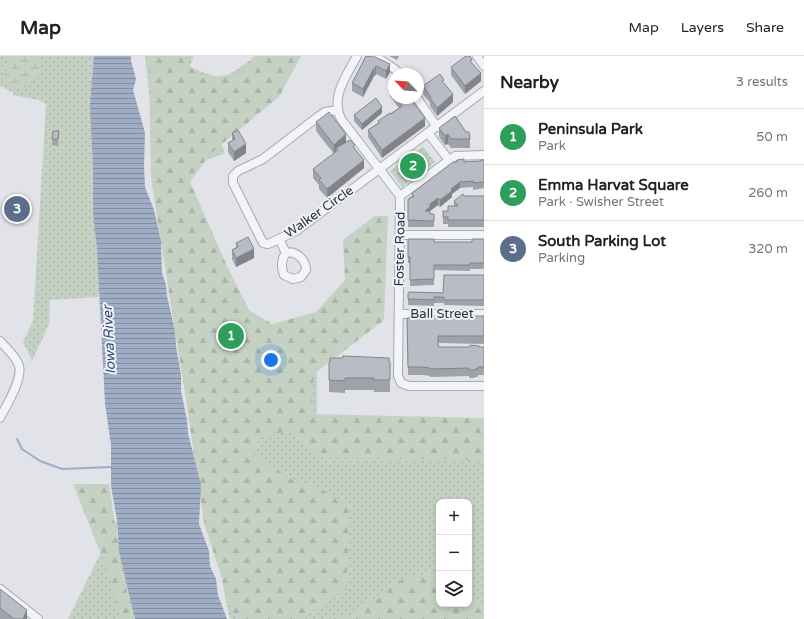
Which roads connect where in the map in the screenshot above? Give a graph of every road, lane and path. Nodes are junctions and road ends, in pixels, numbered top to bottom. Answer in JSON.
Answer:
{"nodes":[{"id":1,"x":356,"y":56,"type":"edge"},
{"id":2,"x":375,"y":56,"type":"edge"},
{"id":3,"x":478,"y":56,"type":"edge"},
{"id":4,"x":484,"y":66,"type":"edge"},
{"id":5,"x":393,"y":68,"type":"edge"},
{"id":6,"x":484,"y":92,"type":"edge"},
{"id":7,"x":421,"y":104,"type":"edge"},
{"id":8,"x":338,"y":110,"type":"junction"},
{"id":9,"x":437,"y":127,"type":"junction"},
{"id":10,"x":428,"y":133,"type":"junction"},
{"id":11,"x":484,"y":155,"type":"edge"},
{"id":12,"x":449,"y":160,"type":"junction"},
{"id":13,"x":380,"y":169,"type":"junction"},
{"id":14,"x":400,"y":196,"type":"junction"},
{"id":15,"x":400,"y":235,"type":"junction"},
{"id":16,"x":484,"y":235,"type":"edge"},
{"id":17,"x":280,"y":239,"type":"junction"},
{"id":18,"x":286,"y":253,"type":"dead end"},
{"id":19,"x":399,"y":314,"type":"junction"},
{"id":20,"x":484,"y":314,"type":"edge"},
{"id":21,"x":0,"y":341,"type":"edge"},
{"id":22,"x":484,"y":386,"type":"edge"},
{"id":23,"x":0,"y":418,"type":"edge"},
{"id":24,"x":0,"y":589,"type":"edge"},
{"id":25,"x":38,"y":619,"type":"edge"}],
"edges":[{"from":1,"to":8,"type":"street"},
{"from":2,"to":5,"type":"street"},
{"from":3,"to":4,"type":"street"},
{"from":6,"to":9,"type":"street","name":"Walker Circle"},
{"from":7,"to":9,"type":"street"},
{"from":8,"to":13,"type":"street","name":"Foster Road"},
{"from":8,"to":17,"type":"street","name":"Walker Circle"},
{"from":9,"to":10,"type":"street","name":"Walker Circle"},
{"from":10,"to":12,"type":"street"},
{"from":10,"to":13,"type":"street","name":"Walker Circle"},
{"from":11,"to":12,"type":"street"},
{"from":12,"to":14,"type":"street"},
{"from":13,"to":14,"type":"street","name":"Foster Road"},
{"from":13,"to":17,"type":"street","name":"Walker Circle"},
{"from":14,"to":15,"type":"street","name":"Foster Road"},
{"from":15,"to":16,"type":"street"},
{"from":15,"to":19,"type":"street","name":"Foster Road"},
{"from":17,"to":18,"type":"street"},
{"from":19,"to":20,"type":"street","name":"Ball Street"},
{"from":19,"to":22,"type":"street","name":"Foster Road"},
{"from":21,"to":23,"type":"street"},
{"from":24,"to":25,"type":"street"}]}
